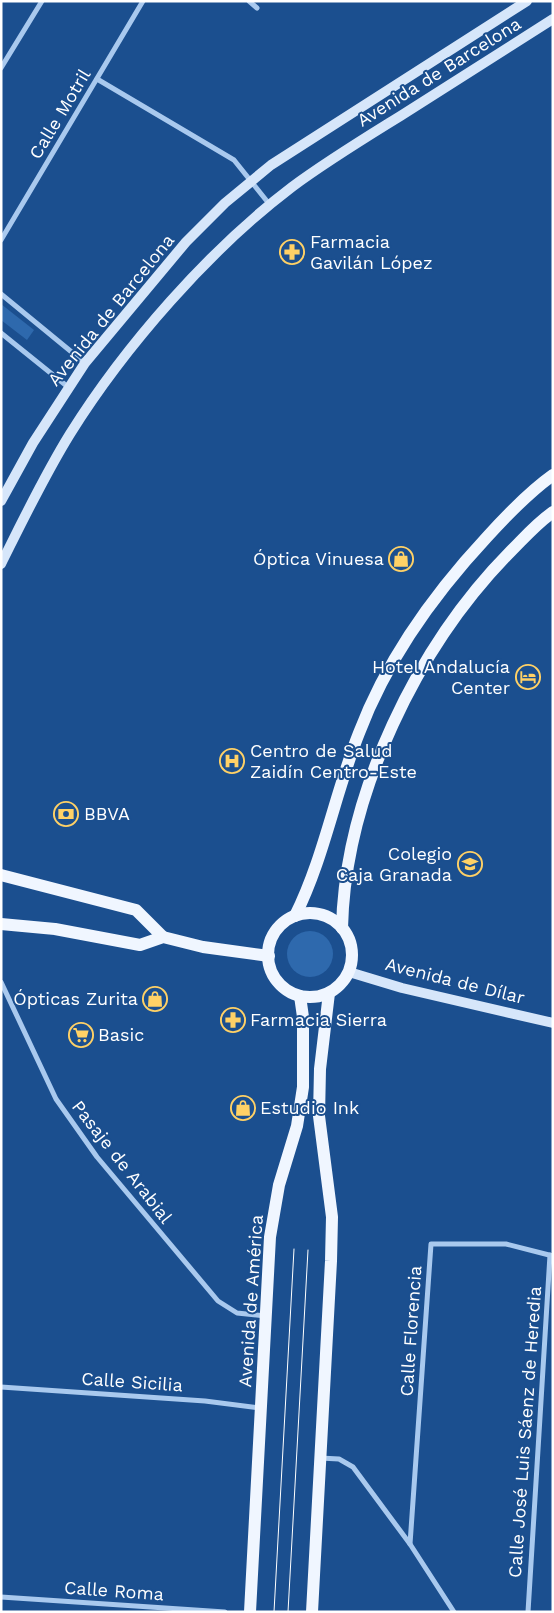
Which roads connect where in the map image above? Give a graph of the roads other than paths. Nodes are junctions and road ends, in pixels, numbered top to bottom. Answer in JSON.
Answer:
{"nodes":[{"id":1,"x":42,"y":1,"type":"edge"},
{"id":2,"x":143,"y":1,"type":"edge"},
{"id":3,"x":249,"y":1,"type":"edge"},
{"id":4,"x":527,"y":1,"type":"edge"},
{"id":5,"x":257,"y":8,"type":"dead end"},
{"id":6,"x":553,"y":19,"type":"edge"},
{"id":7,"x":1,"y":68,"type":"edge"},
{"id":8,"x":97,"y":79,"type":"junction"},
{"id":9,"x":250,"y":180,"type":"junction"},
{"id":10,"x":270,"y":205,"type":"junction"},
{"id":11,"x":1,"y":240,"type":"edge"},
{"id":12,"x":1,"y":294,"type":"edge"},
{"id":13,"x":1,"y":333,"type":"edge"},
{"id":14,"x":85,"y":363,"type":"junction"},
{"id":15,"x":68,"y":387,"type":"junction"},
{"id":16,"x":553,"y":475,"type":"edge"},
{"id":17,"x":1,"y":501,"type":"edge"},
{"id":18,"x":553,"y":512,"type":"edge"},
{"id":19,"x":1,"y":564,"type":"edge"},
{"id":20,"x":1,"y":875,"type":"edge"},
{"id":21,"x":295,"y":916,"type":"junction"},
{"id":22,"x":1,"y":924,"type":"edge"},
{"id":23,"x":342,"y":928,"type":"junction"},
{"id":24,"x":163,"y":938,"type":"junction"},
{"id":25,"x":269,"y":956,"type":"junction"},
{"id":26,"x":350,"y":972,"type":"junction"},
{"id":27,"x":1,"y":982,"type":"edge"},
{"id":28,"x":329,"y":993,"type":"junction"},
{"id":29,"x":300,"y":996,"type":"junction"},
{"id":30,"x":553,"y":1023,"type":"edge"},
{"id":31,"x":551,"y":1255,"type":"edge"},
{"id":32,"x":266,"y":1316,"type":"junction"},
{"id":33,"x":1,"y":1388,"type":"edge"},
{"id":34,"x":261,"y":1408,"type":"junction"},
{"id":35,"x":319,"y":1458,"type":"junction"},
{"id":36,"x":410,"y":1544,"type":"junction"},
{"id":37,"x":1,"y":1597,"type":"edge"},
{"id":38,"x":225,"y":1612,"type":"edge"},
{"id":39,"x":250,"y":1612,"type":"edge"},
{"id":40,"x":312,"y":1612,"type":"edge"},
{"id":41,"x":454,"y":1612,"type":"edge"},
{"id":42,"x":528,"y":1612,"type":"edge"}],
"edges":[{"from":1,"to":7,"type":"street"},
{"from":2,"to":8,"type":"street","name":"Calle Motril"},
{"from":3,"to":5,"type":"street"},
{"from":4,"to":9,"type":"main road","name":"Avenida de Barcelona"},
{"from":6,"to":10,"type":"main road","name":"Avenida de Barcelona"},
{"from":8,"to":9,"type":"street"},
{"from":8,"to":11,"type":"street","name":"Calle Motril"},
{"from":9,"to":10,"type":"street"},
{"from":9,"to":14,"type":"main road","name":"Avenida de Barcelona"},
{"from":10,"to":19,"type":"main road","name":"Avenida de Barcelona"},
{"from":12,"to":14,"type":"street"},
{"from":13,"to":15,"type":"street"},
{"from":14,"to":15,"type":"main road","name":"Avenida de Barcelona"},
{"from":15,"to":17,"type":"main road","name":"Avenida de Barcelona"},
{"from":16,"to":21,"type":"main road"},
{"from":18,"to":23,"type":"main road"},
{"from":20,"to":24,"type":"main road"},
{"from":21,"to":23,"type":"main road"},
{"from":21,"to":25,"type":"main road"},
{"from":22,"to":24,"type":"main road"},
{"from":23,"to":26,"type":"main road"},
{"from":24,"to":25,"type":"main road"},
{"from":25,"to":29,"type":"main road"},
{"from":26,"to":28,"type":"main road"},
{"from":26,"to":30,"type":"main road","name":"Avenida de Dílar"},
{"from":27,"to":32,"type":"street","name":"Pasaje de Arabial"},
{"from":28,"to":29,"type":"main road"},
{"from":28,"to":35,"type":"main road"},
{"from":29,"to":32,"type":"main road","name":"Avenida de América"},
{"from":31,"to":36,"type":"street","name":"Calle Florencia"},
{"from":31,"to":42,"type":"street","name":"Calle José Luis Sáenz de Heredia"},
{"from":32,"to":34,"type":"main road","name":"Avenida de América"},
{"from":33,"to":34,"type":"street","name":"Calle Sicilia"},
{"from":34,"to":39,"type":"main road","name":"Avenida de América"},
{"from":35,"to":36,"type":"street"},
{"from":35,"to":40,"type":"main road"},
{"from":36,"to":41,"type":"street"},
{"from":37,"to":38,"type":"street","name":"Calle Roma"}]}
